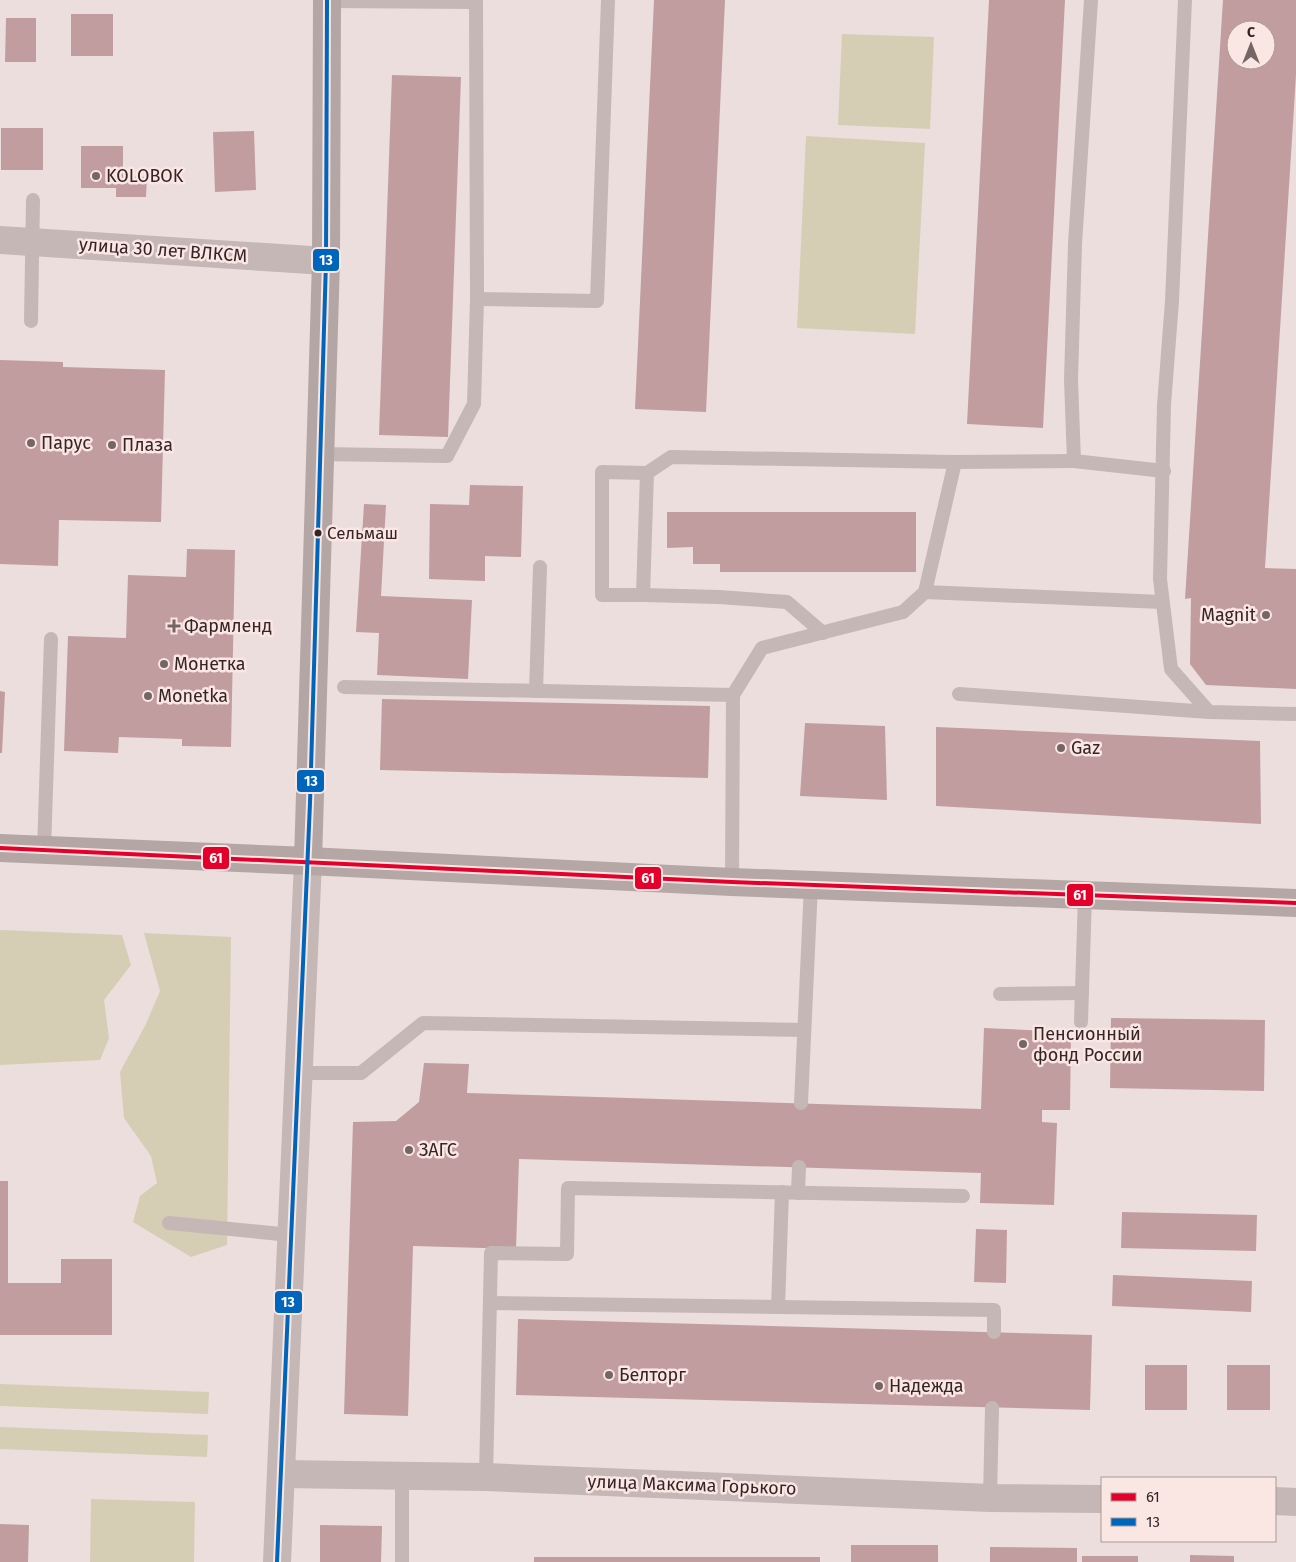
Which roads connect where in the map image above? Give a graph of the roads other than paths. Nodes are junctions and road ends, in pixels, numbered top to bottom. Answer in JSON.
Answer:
{"nodes":[{"id":1,"x":322,"y":0,"type":"edge"},
{"id":2,"x":608,"y":0,"type":"edge"},
{"id":3,"x":1091,"y":0,"type":"edge"},
{"id":4,"x":1186,"y":0,"type":"edge"},
{"id":5,"x":476,"y":1,"type":"edge"},
{"id":6,"x":33,"y":200,"type":"dead end"},
{"id":7,"x":0,"y":240,"type":"edge"},
{"id":8,"x":32,"y":242,"type":"junction"},
{"id":9,"x":326,"y":261,"type":"junction"},
{"id":10,"x":477,"y":299,"type":"junction"},
{"id":11,"x":31,"y":321,"type":"dead end"},
{"id":12,"x":320,"y":454,"type":"junction"},
{"id":13,"x":1074,"y":461,"type":"junction"},
{"id":14,"x":954,"y":462,"type":"junction"},
{"id":15,"x":1164,"y":471,"type":"junction"},
{"id":16,"x":647,"y":473,"type":"junction"},
{"id":17,"x":540,"y":567,"type":"dead end"},
{"id":18,"x":925,"y":592,"type":"junction"},
{"id":19,"x":643,"y":595,"type":"junction"},
{"id":20,"x":1162,"y":602,"type":"junction"},
{"id":21,"x":823,"y":632,"type":"junction"},
{"id":22,"x":51,"y":639,"type":"dead end"},
{"id":23,"x":344,"y":687,"type":"dead end"},
{"id":24,"x":536,"y":691,"type":"junction"},
{"id":25,"x":959,"y":694,"type":"dead end"},
{"id":26,"x":733,"y":695,"type":"junction"},
{"id":27,"x":1209,"y":712,"type":"junction"},
{"id":28,"x":1296,"y":714,"type":"edge"},
{"id":29,"x":0,"y":848,"type":"edge"},
{"id":30,"x":44,"y":850,"type":"junction"},
{"id":31,"x":308,"y":861,"type":"junction"},
{"id":32,"x":732,"y":882,"type":"junction"},
{"id":33,"x":811,"y":885,"type":"junction"},
{"id":34,"x":1085,"y":896,"type":"junction"},
{"id":35,"x":1296,"y":903,"type":"edge"},
{"id":36,"x":1082,"y":992,"type":"junction"},
{"id":37,"x":1000,"y":994,"type":"dead end"},
{"id":38,"x":1081,"y":1022,"type":"dead end"},
{"id":39,"x":804,"y":1030,"type":"junction"},
{"id":40,"x":298,"y":1073,"type":"junction"},
{"id":41,"x":801,"y":1103,"type":"dead end"},
{"id":42,"x":799,"y":1167,"type":"dead end"},
{"id":43,"x":782,"y":1192,"type":"junction"},
{"id":44,"x":798,"y":1193,"type":"junction"},
{"id":45,"x":963,"y":1196,"type":"dead end"},
{"id":46,"x":169,"y":1223,"type":"dead end"},
{"id":47,"x":291,"y":1235,"type":"junction"},
{"id":48,"x":490,"y":1303,"type":"junction"},
{"id":49,"x":778,"y":1307,"type":"junction"},
{"id":50,"x":994,"y":1332,"type":"dead end"},
{"id":51,"x":992,"y":1408,"type":"dead end"},
{"id":52,"x":281,"y":1474,"type":"junction"},
{"id":53,"x":402,"y":1476,"type":"junction"},
{"id":54,"x":486,"y":1477,"type":"junction"},
{"id":55,"x":990,"y":1498,"type":"junction"},
{"id":56,"x":1101,"y":1499,"type":"edge"},
{"id":57,"x":1276,"y":1501,"type":"edge"},
{"id":58,"x":1296,"y":1502,"type":"edge"},
{"id":59,"x":277,"y":1562,"type":"edge"},
{"id":60,"x":402,"y":1562,"type":"edge"}],
"edges":[{"from":1,"to":5,"type":"lane"},
{"from":1,"to":9,"type":"main road"},
{"from":2,"to":10,"type":"lane"},
{"from":3,"to":13,"type":"lane"},
{"from":4,"to":15,"type":"lane"},
{"from":5,"to":10,"type":"lane"},
{"from":6,"to":8,"type":"lane"},
{"from":7,"to":8,"type":"street","name":"улица 30 лет ВЛКСМ"},
{"from":8,"to":9,"type":"street","name":"улица 30 лет ВЛКСМ"},
{"from":8,"to":11,"type":"lane"},
{"from":9,"to":12,"type":"main road"},
{"from":10,"to":12,"type":"lane"},
{"from":12,"to":31,"type":"main road"},
{"from":13,"to":14,"type":"lane"},
{"from":13,"to":15,"type":"lane"},
{"from":14,"to":16,"type":"lane"},
{"from":14,"to":18,"type":"lane"},
{"from":15,"to":20,"type":"lane"},
{"from":16,"to":19,"type":"lane"},
{"from":16,"to":19,"type":"lane"},
{"from":17,"to":24,"type":"lane"},
{"from":18,"to":20,"type":"lane"},
{"from":18,"to":21,"type":"lane"},
{"from":19,"to":21,"type":"lane"},
{"from":20,"to":27,"type":"lane"},
{"from":21,"to":26,"type":"lane"},
{"from":22,"to":30,"type":"lane"},
{"from":23,"to":24,"type":"lane"},
{"from":24,"to":26,"type":"lane"},
{"from":25,"to":27,"type":"lane"},
{"from":26,"to":32,"type":"lane"},
{"from":27,"to":28,"type":"lane"},
{"from":29,"to":30,"type":"main road"},
{"from":30,"to":31,"type":"main road"},
{"from":31,"to":32,"type":"main road"},
{"from":31,"to":40,"type":"street"},
{"from":32,"to":33,"type":"main road"},
{"from":33,"to":34,"type":"main road"},
{"from":33,"to":39,"type":"lane"},
{"from":34,"to":35,"type":"main road"},
{"from":34,"to":36,"type":"lane"},
{"from":36,"to":37,"type":"lane"},
{"from":36,"to":38,"type":"lane"},
{"from":39,"to":40,"type":"lane"},
{"from":39,"to":41,"type":"lane"},
{"from":40,"to":47,"type":"street"},
{"from":42,"to":44,"type":"lane"},
{"from":43,"to":44,"type":"lane"},
{"from":43,"to":48,"type":"lane"},
{"from":43,"to":49,"type":"lane"},
{"from":44,"to":45,"type":"lane"},
{"from":46,"to":47,"type":"lane"},
{"from":47,"to":52,"type":"street"},
{"from":48,"to":49,"type":"lane"},
{"from":48,"to":54,"type":"lane"},
{"from":49,"to":50,"type":"lane"},
{"from":51,"to":55,"type":"lane"},
{"from":52,"to":53,"type":"street","name":"улица Максима Горького"},
{"from":52,"to":59,"type":"street"},
{"from":53,"to":54,"type":"street","name":"улица Максима Горького"},
{"from":53,"to":60,"type":"lane"},
{"from":54,"to":55,"type":"street","name":"улица Максима Горького"},
{"from":55,"to":56,"type":"street","name":"улица Максима Горького"},
{"from":57,"to":58,"type":"street"}]}
